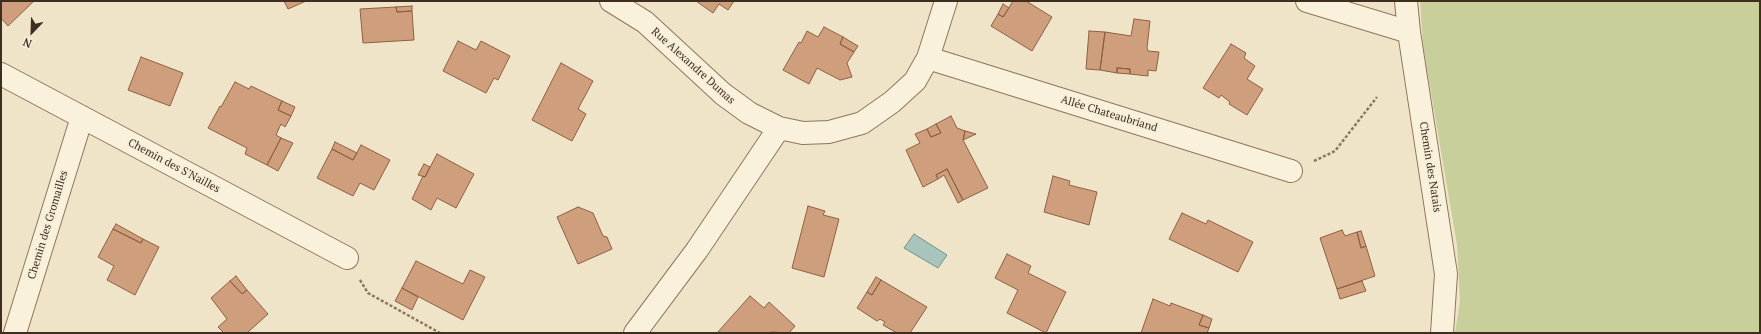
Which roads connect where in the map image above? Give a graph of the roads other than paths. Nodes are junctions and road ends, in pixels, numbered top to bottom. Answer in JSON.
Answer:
{"nodes":[{"id":1,"x":611,"y":1,"type":"edge"},
{"id":2,"x":946,"y":1,"type":"edge"},
{"id":3,"x":1308,"y":1,"type":"edge"},
{"id":4,"x":1406,"y":1,"type":"edge"},
{"id":5,"x":1409,"y":32,"type":"junction"},
{"id":6,"x":928,"y":58,"type":"junction"},
{"id":7,"x":1,"y":74,"type":"edge"},
{"id":8,"x":82,"y":117,"type":"junction"},
{"id":9,"x":779,"y":128,"type":"junction"},
{"id":10,"x":1291,"y":171,"type":"road end"},
{"id":11,"x":347,"y":258,"type":"road end"},
{"id":12,"x":15,"y":333,"type":"edge"},
{"id":13,"x":635,"y":333,"type":"edge"},
{"id":14,"x":1442,"y":333,"type":"edge"}],
"edges":[{"from":1,"to":9,"type":"street","name":"Rue Alexandre Dumas"},
{"from":2,"to":6,"type":"street","name":"Rue Alexandre Dumas"},
{"from":3,"to":5,"type":"street"},
{"from":4,"to":5,"type":"street","name":"Chemin des Natais"},
{"from":5,"to":14,"type":"street","name":"Chemin des Natais"},
{"from":6,"to":9,"type":"street","name":"Rue Alexandre Dumas"},
{"from":6,"to":10,"type":"street","name":"Allée Chateaubriand"},
{"from":7,"to":8,"type":"street","name":"Chemin des S'Nailles"},
{"from":8,"to":11,"type":"street","name":"Chemin des S'Nailles"},
{"from":8,"to":12,"type":"street","name":"Chemin des Gromailles"},
{"from":9,"to":13,"type":"street"}]}
